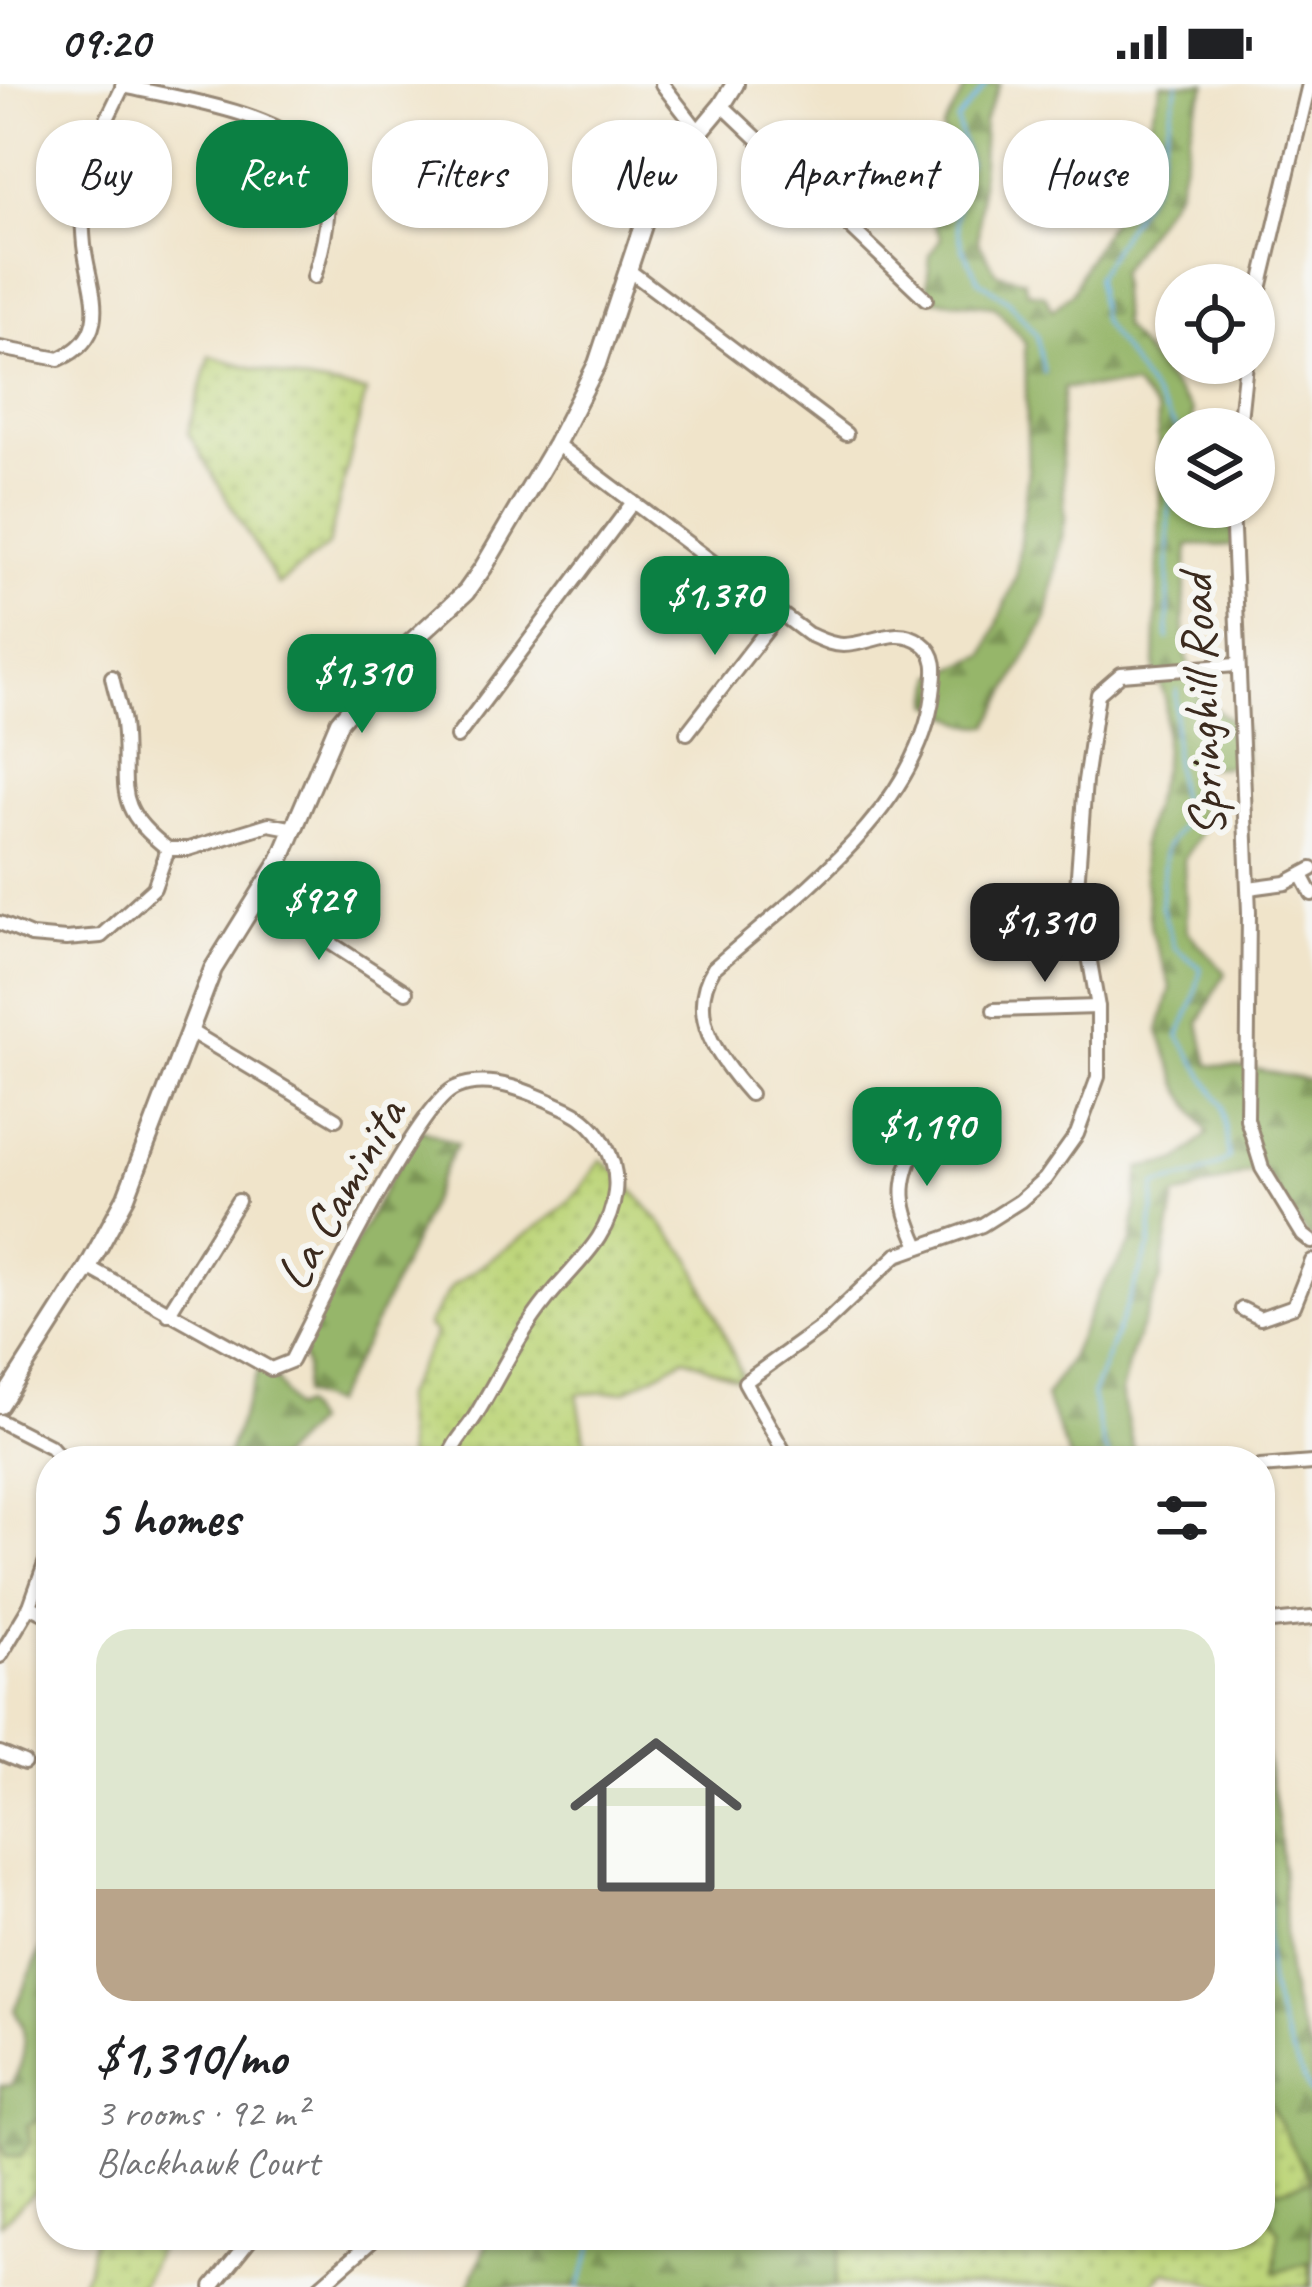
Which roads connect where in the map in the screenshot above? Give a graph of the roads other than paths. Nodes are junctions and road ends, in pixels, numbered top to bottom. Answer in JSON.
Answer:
{"nodes":[{"id":1,"x":662,"y":84,"type":"edge"},
{"id":2,"x":735,"y":84,"type":"edge"},
{"id":3,"x":1309,"y":84,"type":"edge"},
{"id":4,"x":123,"y":85,"type":"edge"},
{"id":5,"x":722,"y":105,"type":"junction"},
{"id":6,"x":690,"y":120,"type":"edge"},
{"id":7,"x":709,"y":120,"type":"edge"},
{"id":8,"x":642,"y":228,"type":"edge"},
{"id":9,"x":1266,"y":264,"type":"edge"},
{"id":10,"x":628,"y":269,"type":"junction"},
{"id":11,"x":314,"y":278,"type":"dead end"},
{"id":12,"x":926,"y":299,"type":"dead end"},
{"id":13,"x":0,"y":348,"type":"edge"},
{"id":14,"x":846,"y":434,"type":"dead end"},
{"id":15,"x":556,"y":444,"type":"junction"},
{"id":16,"x":634,"y":502,"type":"junction"},
{"id":17,"x":1233,"y":528,"type":"edge"},
{"id":18,"x":780,"y":613,"type":"junction"},
{"id":19,"x":1237,"y":665,"type":"junction"},
{"id":20,"x":112,"y":676,"type":"dead end"},
{"id":21,"x":687,"y":733,"type":"dead end"},
{"id":22,"x":457,"y":737,"type":"dead end"},
{"id":23,"x":296,"y":829,"type":"junction"},
{"id":24,"x":168,"y":850,"type":"junction"},
{"id":25,"x":1307,"y":873,"type":"edge"},
{"id":26,"x":1249,"y":888,"type":"junction"},
{"id":27,"x":1312,"y":894,"type":"edge"},
{"id":28,"x":258,"y":896,"type":"junction"},
{"id":29,"x":0,"y":923,"type":"edge"},
{"id":30,"x":406,"y":992,"type":"dead end"},
{"id":31,"x":1098,"y":1007,"type":"junction"},
{"id":32,"x":994,"y":1010,"type":"dead end"},
{"id":33,"x":188,"y":1030,"type":"junction"},
{"id":34,"x":750,"y":1094,"type":"dead end"},
{"id":35,"x":335,"y":1118,"type":"dead end"},
{"id":36,"x":921,"y":1133,"type":"dead end"},
{"id":37,"x":238,"y":1201,"type":"dead end"},
{"id":38,"x":1312,"y":1242,"type":"edge"},
{"id":39,"x":919,"y":1246,"type":"junction"},
{"id":40,"x":1312,"y":1261,"type":"edge"},
{"id":41,"x":88,"y":1268,"type":"junction"},
{"id":42,"x":1242,"y":1310,"type":"dead end"},
{"id":43,"x":168,"y":1314,"type":"junction"},
{"id":44,"x":0,"y":1405,"type":"edge"},
{"id":45,"x":0,"y":1420,"type":"edge"},
{"id":46,"x":49,"y":1446,"type":"edge"},
{"id":47,"x":455,"y":1446,"type":"edge"},
{"id":48,"x":781,"y":1446,"type":"edge"},
{"id":49,"x":1312,"y":1463,"type":"edge"},
{"id":50,"x":1275,"y":1466,"type":"edge"},
{"id":51,"x":36,"y":1589,"type":"edge"},
{"id":52,"x":30,"y":1606,"type":"junction"},
{"id":53,"x":36,"y":1609,"type":"edge"},
{"id":54,"x":1312,"y":1618,"type":"edge"},
{"id":55,"x":1275,"y":1622,"type":"edge"},
{"id":56,"x":0,"y":1656,"type":"edge"},
{"id":57,"x":0,"y":1753,"type":"edge"},
{"id":58,"x":24,"y":1763,"type":"dead end"},
{"id":59,"x":242,"y":2250,"type":"edge"},
{"id":60,"x":362,"y":2250,"type":"edge"},
{"id":61,"x":212,"y":2287,"type":"edge"},
{"id":62,"x":319,"y":2287,"type":"edge"}],
"edges":[{"from":1,"to":6,"type":"street"},
{"from":2,"to":5,"type":"main road"},
{"from":3,"to":9,"type":"street"},
{"from":4,"to":11,"type":"street"},
{"from":4,"to":13,"type":"street"},
{"from":5,"to":7,"type":"main road"},
{"from":5,"to":12,"type":"street"},
{"from":8,"to":10,"type":"main road"},
{"from":10,"to":14,"type":"street"},
{"from":10,"to":15,"type":"main road"},
{"from":15,"to":16,"type":"street"},
{"from":15,"to":23,"type":"main road"},
{"from":16,"to":18,"type":"street"},
{"from":16,"to":22,"type":"street"},
{"from":17,"to":19,"type":"street","name":"Springhill Road"},
{"from":18,"to":21,"type":"street"},
{"from":18,"to":34,"type":"street"},
{"from":19,"to":26,"type":"street","name":"Springhill Road"},
{"from":19,"to":31,"type":"street"},
{"from":20,"to":24,"type":"street"},
{"from":23,"to":24,"type":"street"},
{"from":23,"to":28,"type":"main road"},
{"from":24,"to":29,"type":"street"},
{"from":25,"to":26,"type":"street"},
{"from":25,"to":27,"type":"street"},
{"from":26,"to":38,"type":"street","name":"Springhill Road"},
{"from":28,"to":30,"type":"street"},
{"from":28,"to":33,"type":"main road"},
{"from":31,"to":32,"type":"street"},
{"from":31,"to":39,"type":"street"},
{"from":33,"to":35,"type":"street"},
{"from":33,"to":41,"type":"main road"},
{"from":36,"to":39,"type":"street"},
{"from":37,"to":43,"type":"street"},
{"from":39,"to":48,"type":"street"},
{"from":40,"to":42,"type":"street"},
{"from":41,"to":43,"type":"street","name":"La Caminita"},
{"from":41,"to":44,"type":"main road"},
{"from":43,"to":47,"type":"street","name":"La Caminita"},
{"from":45,"to":46,"type":"street"},
{"from":49,"to":50,"type":"street"},
{"from":51,"to":52,"type":"street"},
{"from":52,"to":53,"type":"street"},
{"from":52,"to":56,"type":"street"},
{"from":54,"to":55,"type":"street"},
{"from":57,"to":58,"type":"street"},
{"from":59,"to":61,"type":"street"},
{"from":60,"to":62,"type":"street"}]}
